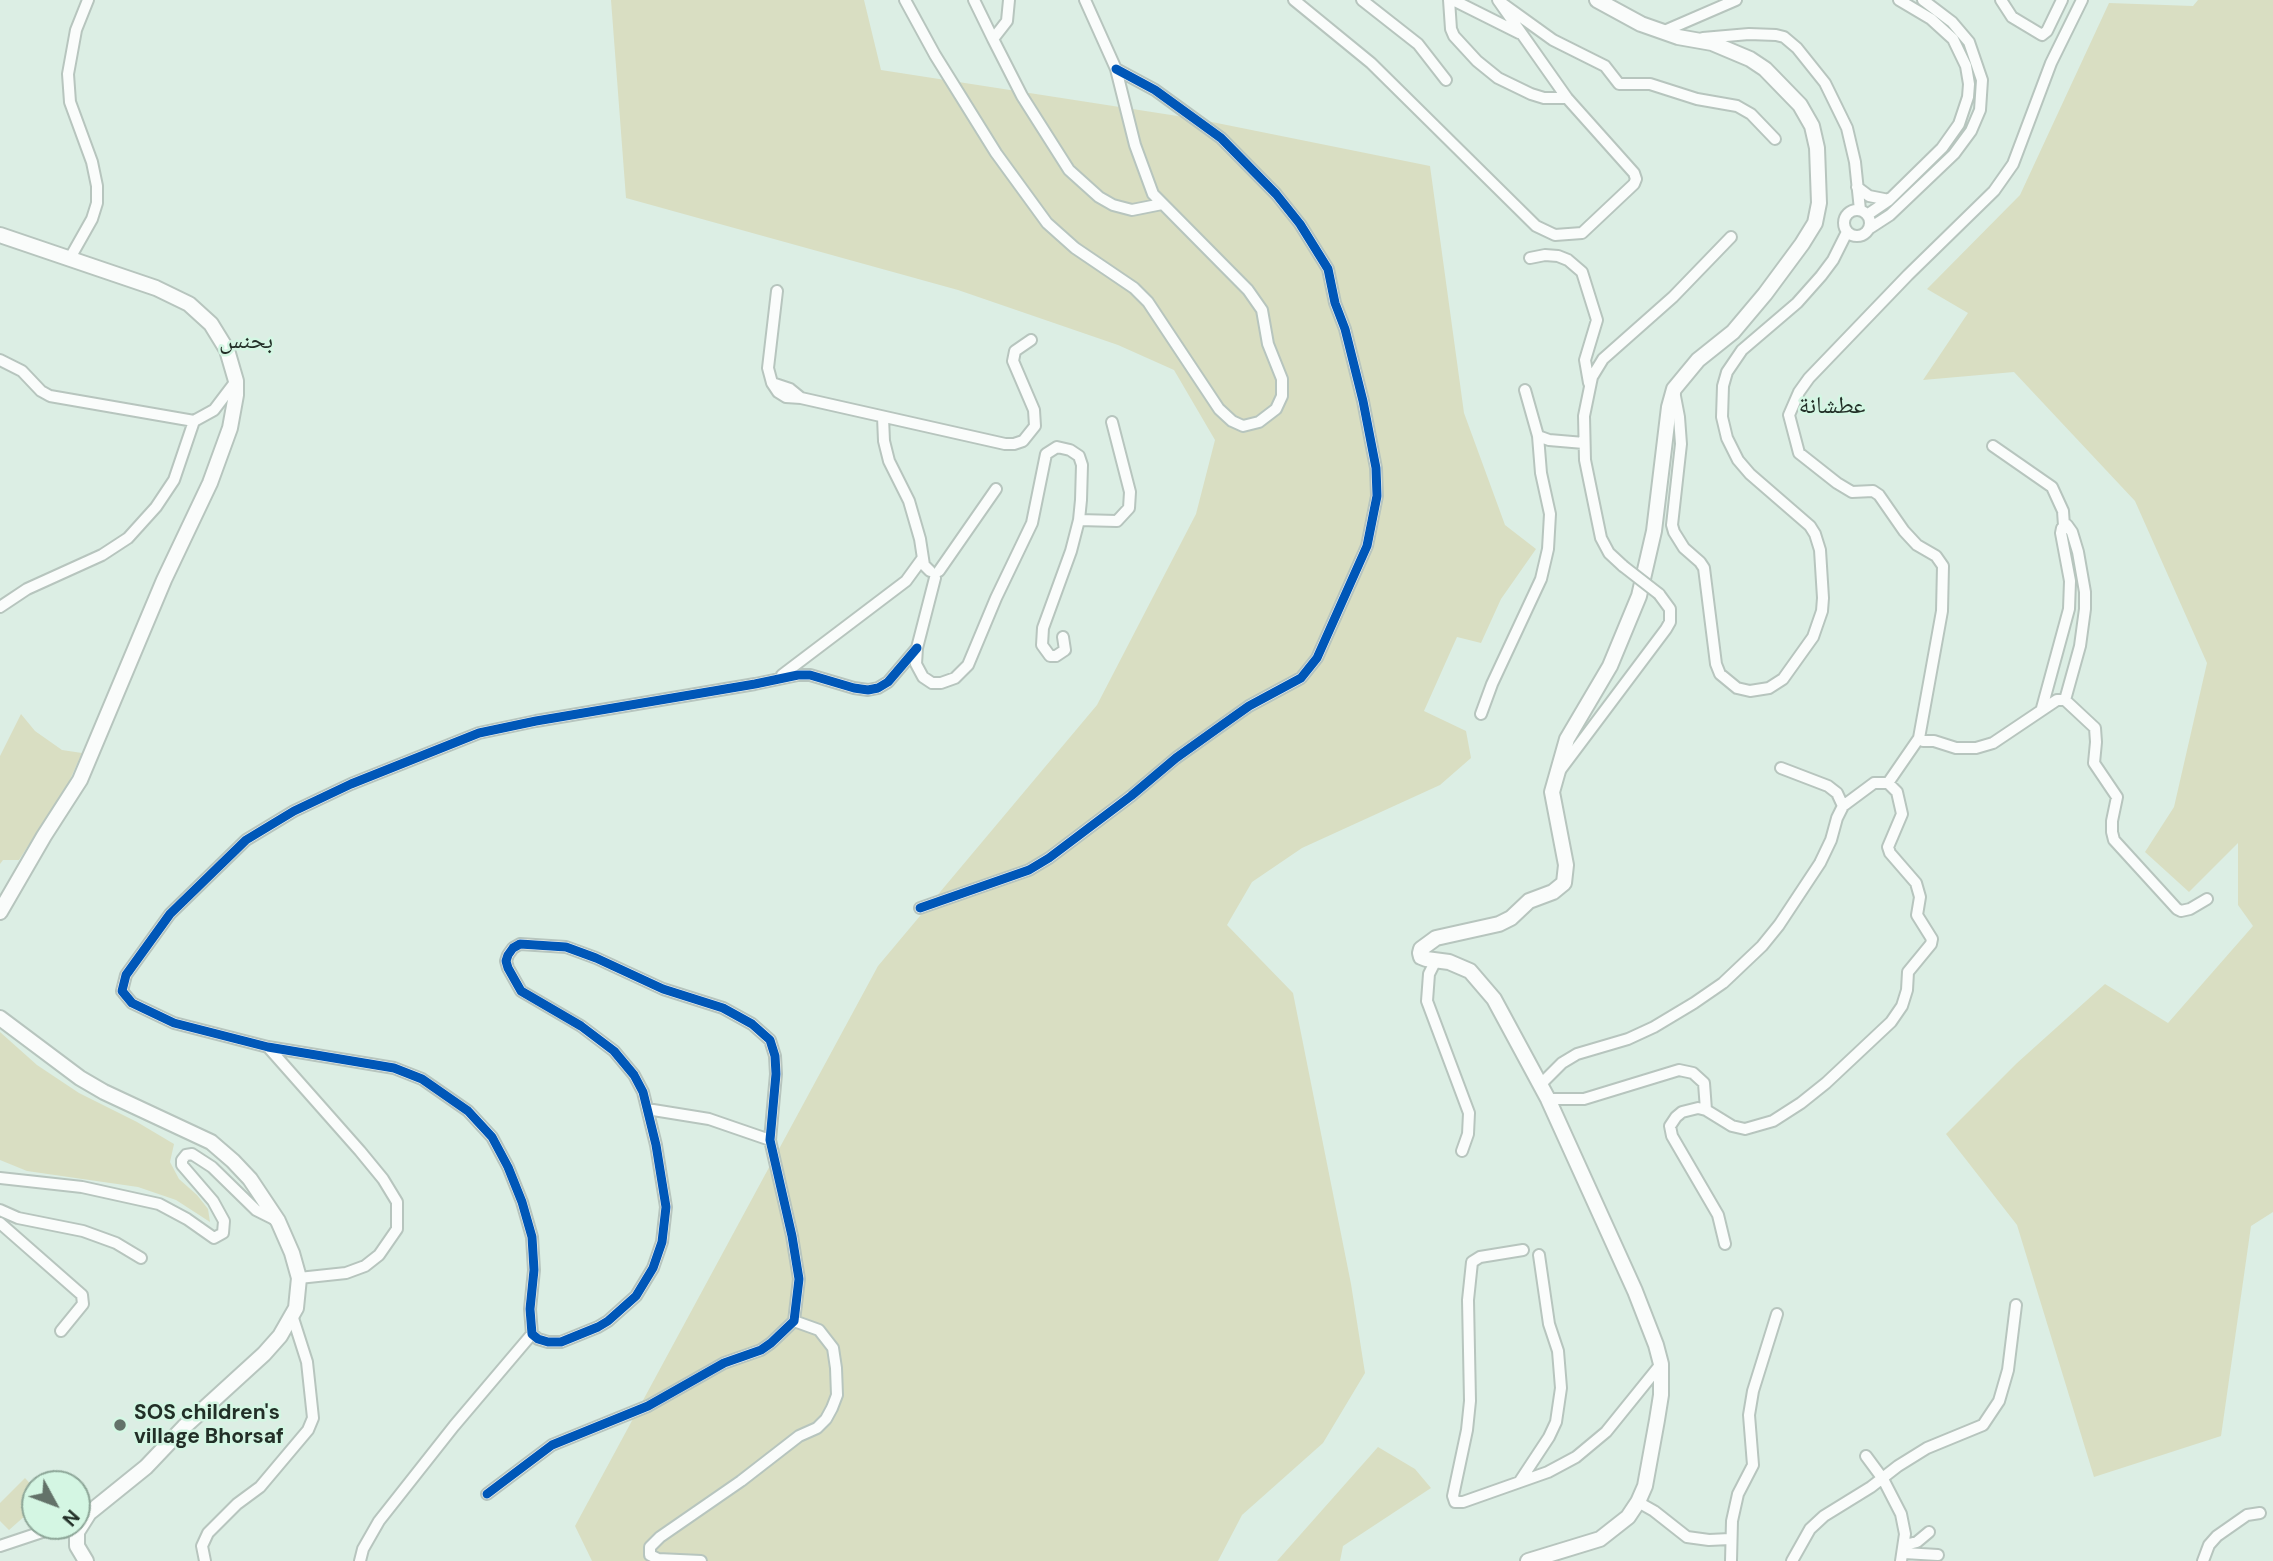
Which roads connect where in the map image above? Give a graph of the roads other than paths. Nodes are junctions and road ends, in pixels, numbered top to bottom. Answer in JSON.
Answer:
{"nodes":[{"id":1,"x":88,"y":0,"type":"edge"},
{"id":2,"x":905,"y":0,"type":"edge"},
{"id":3,"x":974,"y":0,"type":"edge"},
{"id":4,"x":1009,"y":0,"type":"edge"},
{"id":5,"x":1085,"y":0,"type":"edge"},
{"id":6,"x":1294,"y":0,"type":"edge"},
{"id":7,"x":1362,"y":0,"type":"edge"},
{"id":8,"x":1451,"y":0,"type":"edge"},
{"id":9,"x":1597,"y":0,"type":"edge"},
{"id":10,"x":1735,"y":0,"type":"edge"},
{"id":11,"x":1899,"y":0,"type":"edge"},
{"id":12,"x":1923,"y":0,"type":"edge"},
{"id":13,"x":2001,"y":0,"type":"edge"},
{"id":14,"x":2062,"y":0,"type":"edge"},
{"id":15,"x":2082,"y":0,"type":"edge"},
{"id":16,"x":1662,"y":32,"type":"junction"},
{"id":17,"x":1519,"y":33,"type":"junction"},
{"id":18,"x":993,"y":39,"type":"junction"},
{"id":19,"x":1697,"y":39,"type":"junction"},
{"id":20,"x":1116,"y":69,"type":"junction"},
{"id":21,"x":1446,"y":80,"type":"dead end"},
{"id":22,"x":1567,"y":98,"type":"junction"},
{"id":23,"x":1775,"y":139,"type":"dead end"},
{"id":24,"x":1857,"y":190,"type":"junction"},
{"id":25,"x":1889,"y":200,"type":"junction"},
{"id":26,"x":1162,"y":204,"type":"junction"},
{"id":27,"x":1860,"y":212,"type":"junction"},
{"id":28,"x":1870,"y":228,"type":"junction"},
{"id":29,"x":1847,"y":232,"type":"junction"},
{"id":30,"x":0,"y":235,"type":"edge"},
{"id":31,"x":1859,"y":236,"type":"junction"},
{"id":32,"x":1731,"y":237,"type":"dead end"},
{"id":33,"x":70,"y":258,"type":"junction"},
{"id":34,"x":1530,"y":258,"type":"dead end"},
{"id":35,"x":1833,"y":260,"type":"junction"},
{"id":36,"x":777,"y":291,"type":"dead end"},
{"id":37,"x":1031,"y":340,"type":"dead end"},
{"id":38,"x":0,"y":360,"type":"edge"},
{"id":39,"x":236,"y":382,"type":"junction"},
{"id":40,"x":1589,"y":386,"type":"junction"},
{"id":41,"x":1674,"y":389,"type":"junction"},
{"id":42,"x":1525,"y":390,"type":"dead end"},
{"id":43,"x":883,"y":417,"type":"junction"},
{"id":44,"x":194,"y":421,"type":"junction"},
{"id":45,"x":1112,"y":422,"type":"dead end"},
{"id":46,"x":1538,"y":436,"type":"junction"},
{"id":47,"x":1584,"y":443,"type":"junction"},
{"id":48,"x":1993,"y":446,"type":"dead end"},
{"id":49,"x":996,"y":489,"type":"dead end"},
{"id":50,"x":1079,"y":520,"type":"junction"},
{"id":51,"x":2064,"y":526,"type":"junction"},
{"id":52,"x":922,"y":559,"type":"junction"},
{"id":53,"x":935,"y":573,"type":"junction"},
{"id":54,"x":0,"y":607,"type":"edge"},
{"id":55,"x":1063,"y":637,"type":"dead end"},
{"id":56,"x":917,"y":648,"type":"junction"},
{"id":57,"x":780,"y":677,"type":"junction"},
{"id":58,"x":2065,"y":700,"type":"junction"},
{"id":59,"x":2042,"y":708,"type":"junction"},
{"id":60,"x":1481,"y":714,"type":"dead end"},
{"id":61,"x":1919,"y":738,"type":"junction"},
{"id":62,"x":1782,"y":768,"type":"dead end"},
{"id":63,"x":1557,"y":774,"type":"junction"},
{"id":64,"x":1888,"y":783,"type":"junction"},
{"id":65,"x":1843,"y":806,"type":"junction"},
{"id":66,"x":2207,"y":898,"type":"dead end"},
{"id":67,"x":920,"y":908,"type":"dead end"},
{"id":68,"x":0,"y":912,"type":"edge"},
{"id":69,"x":1436,"y":960,"type":"junction"},
{"id":70,"x":0,"y":1018,"type":"edge"},
{"id":71,"x":268,"y":1047,"type":"junction"},
{"id":72,"x":1541,"y":1084,"type":"junction"},
{"id":73,"x":1548,"y":1099,"type":"junction"},
{"id":74,"x":647,"y":1109,"type":"junction"},
{"id":75,"x":1706,"y":1110,"type":"junction"},
{"id":76,"x":770,"y":1140,"type":"junction"},
{"id":77,"x":1462,"y":1151,"type":"dead end"},
{"id":78,"x":0,"y":1178,"type":"edge"},
{"id":79,"x":0,"y":1210,"type":"edge"},
{"id":80,"x":278,"y":1221,"type":"junction"},
{"id":81,"x":0,"y":1223,"type":"edge"},
{"id":82,"x":1725,"y":1244,"type":"dead end"},
{"id":83,"x":1523,"y":1250,"type":"dead end"},
{"id":84,"x":1539,"y":1255,"type":"dead end"},
{"id":85,"x":141,"y":1258,"type":"dead end"},
{"id":86,"x":299,"y":1278,"type":"junction"},
{"id":87,"x":2017,"y":1305,"type":"dead end"},
{"id":88,"x":1777,"y":1314,"type":"dead end"},
{"id":89,"x":292,"y":1315,"type":"junction"},
{"id":90,"x":794,"y":1321,"type":"junction"},
{"id":91,"x":61,"y":1331,"type":"dead end"},
{"id":92,"x":532,"y":1334,"type":"junction"},
{"id":93,"x":1661,"y":1364,"type":"junction"},
{"id":94,"x":1866,"y":1456,"type":"dead end"},
{"id":95,"x":1883,"y":1479,"type":"junction"},
{"id":96,"x":1520,"y":1481,"type":"junction"},
{"id":97,"x":487,"y":1494,"type":"dead end"},
{"id":98,"x":1638,"y":1502,"type":"junction"},
{"id":99,"x":91,"y":1511,"type":"edge"},
{"id":100,"x":2260,"y":1513,"type":"dead end"},
{"id":101,"x":1929,"y":1532,"type":"dead end"},
{"id":102,"x":21,"y":1539,"type":"edge"},
{"id":103,"x":1730,"y":1539,"type":"junction"},
{"id":104,"x":77,"y":1540,"type":"edge"},
{"id":105,"x":0,"y":1546,"type":"edge"},
{"id":106,"x":1903,"y":1553,"type":"edge"},
{"id":107,"x":1938,"y":1555,"type":"dead end"},
{"id":108,"x":86,"y":1561,"type":"edge"},
{"id":109,"x":205,"y":1561,"type":"edge"},
{"id":110,"x":360,"y":1561,"type":"edge"},
{"id":111,"x":701,"y":1561,"type":"edge"},
{"id":112,"x":1528,"y":1561,"type":"edge"},
{"id":113,"x":1731,"y":1561,"type":"edge"},
{"id":114,"x":1792,"y":1561,"type":"edge"},
{"id":115,"x":2203,"y":1561,"type":"edge"}],
"edges":[{"from":1,"to":33,"type":"street"},
{"from":2,"to":26,"type":"street"},
{"from":3,"to":18,"type":"street"},
{"from":4,"to":18,"type":"street"},
{"from":5,"to":20,"type":"street"},
{"from":6,"to":22,"type":"street"},
{"from":7,"to":21,"type":"street"},
{"from":8,"to":17,"type":"street"},
{"from":8,"to":22,"type":"street"},
{"from":9,"to":16,"type":"main road"},
{"from":10,"to":16,"type":"street"},
{"from":11,"to":25,"type":"street"},
{"from":12,"to":28,"type":"street"},
{"from":13,"to":14,"type":"street"},
{"from":15,"to":61,"type":"street"},
{"from":16,"to":19,"type":"main road"},
{"from":17,"to":22,"type":"street"},
{"from":17,"to":23,"type":"street"},
{"from":18,"to":26,"type":"street"},
{"from":19,"to":24,"type":"street"},
{"from":19,"to":41,"type":"main road"},
{"from":20,"to":26,"type":"street"},
{"from":20,"to":67,"type":"street"},
{"from":24,"to":25,"type":"street"},
{"from":24,"to":27,"type":"street"},
{"from":25,"to":27,"type":"street"},
{"from":27,"to":28,"type":"street"},
{"from":27,"to":29,"type":"street"},
{"from":28,"to":31,"type":"street"},
{"from":29,"to":31,"type":"street"},
{"from":29,"to":35,"type":"street"},
{"from":30,"to":33,"type":"main road"},
{"from":31,"to":35,"type":"street"},
{"from":32,"to":40,"type":"street"},
{"from":33,"to":39,"type":"main road"},
{"from":34,"to":40,"type":"street"},
{"from":35,"to":41,"type":"street"},
{"from":36,"to":43,"type":"street"},
{"from":37,"to":43,"type":"street"},
{"from":38,"to":44,"type":"street"},
{"from":39,"to":44,"type":"street"},
{"from":39,"to":68,"type":"main road"},
{"from":40,"to":47,"type":"street"},
{"from":41,"to":63,"type":"main road"},
{"from":42,"to":46,"type":"street"},
{"from":43,"to":52,"type":"street"},
{"from":44,"to":54,"type":"street"},
{"from":45,"to":50,"type":"street"},
{"from":46,"to":47,"type":"street"},
{"from":46,"to":60,"type":"street"},
{"from":47,"to":63,"type":"street","bridge":true},
{"from":48,"to":51,"type":"street"},
{"from":49,"to":53,"type":"street"},
{"from":50,"to":55,"type":"street"},
{"from":50,"to":56,"type":"street"},
{"from":51,"to":58,"type":"street"},
{"from":51,"to":59,"type":"street"},
{"from":52,"to":53,"type":"street"},
{"from":52,"to":57,"type":"street"},
{"from":53,"to":56,"type":"street"},
{"from":56,"to":57,"type":"street"},
{"from":57,"to":71,"type":"street"},
{"from":58,"to":59,"type":"street"},
{"from":58,"to":66,"type":"street"},
{"from":59,"to":61,"type":"street"},
{"from":61,"to":64,"type":"street"},
{"from":62,"to":65,"type":"street"},
{"from":63,"to":69,"type":"main road"},
{"from":64,"to":65,"type":"street"},
{"from":64,"to":75,"type":"street"},
{"from":65,"to":72,"type":"street"},
{"from":69,"to":72,"type":"main road"},
{"from":69,"to":77,"type":"street"},
{"from":70,"to":80,"type":"main road"},
{"from":71,"to":86,"type":"street"},
{"from":71,"to":92,"type":"street"},
{"from":72,"to":73,"type":"main road"},
{"from":73,"to":75,"type":"street"},
{"from":73,"to":93,"type":"main road"},
{"from":74,"to":76,"type":"street"},
{"from":74,"to":76,"type":"street"},
{"from":74,"to":92,"type":"street"},
{"from":75,"to":82,"type":"street"},
{"from":76,"to":90,"type":"street"},
{"from":78,"to":80,"type":"street"},
{"from":79,"to":85,"type":"street"},
{"from":80,"to":86,"type":"main road"},
{"from":81,"to":91,"type":"street"},
{"from":83,"to":96,"type":"street"},
{"from":84,"to":96,"type":"street"},
{"from":86,"to":89,"type":"main road"},
{"from":87,"to":95,"type":"street"},
{"from":88,"to":103,"type":"street"},
{"from":89,"to":99,"type":"main road"},
{"from":89,"to":109,"type":"street"},
{"from":90,"to":97,"type":"street"},
{"from":90,"to":111,"type":"street"},
{"from":92,"to":110,"type":"street"},
{"from":93,"to":96,"type":"street"},
{"from":93,"to":98,"type":"main road"},
{"from":94,"to":95,"type":"street"},
{"from":95,"to":106,"type":"street"},
{"from":95,"to":114,"type":"street"},
{"from":98,"to":103,"type":"street"},
{"from":98,"to":112,"type":"main road"},
{"from":100,"to":115,"type":"street"},
{"from":101,"to":106,"type":"street"},
{"from":102,"to":105,"type":"street"},
{"from":103,"to":113,"type":"street"},
{"from":104,"to":108,"type":"main road"},
{"from":106,"to":107,"type":"street"}]}
